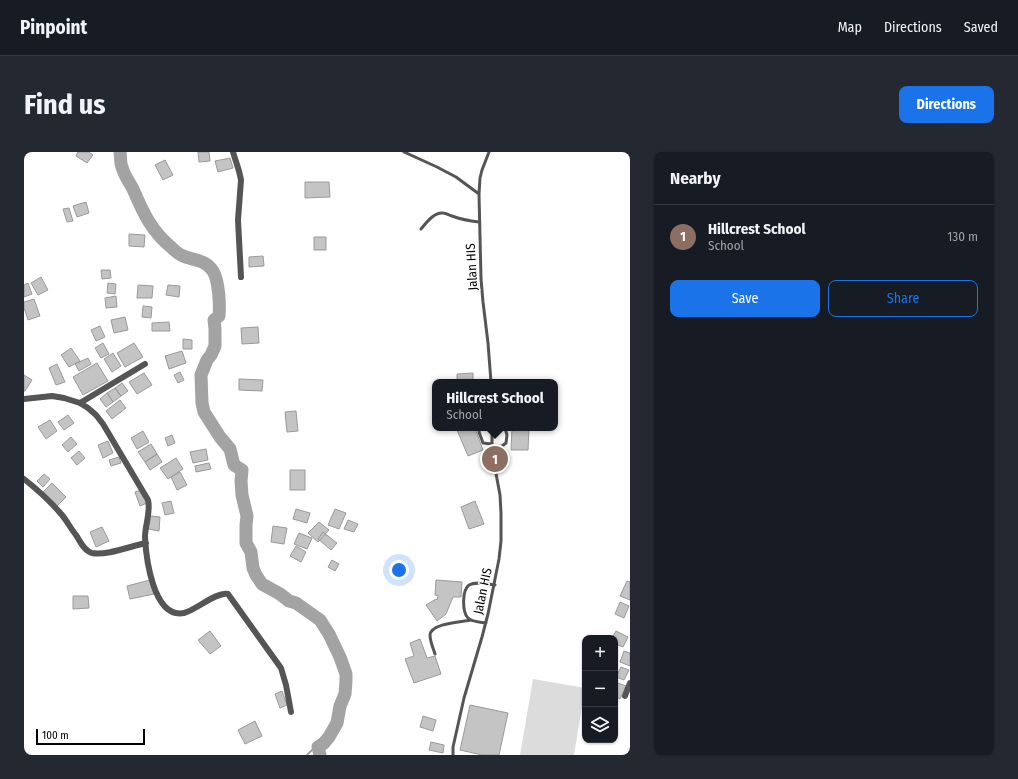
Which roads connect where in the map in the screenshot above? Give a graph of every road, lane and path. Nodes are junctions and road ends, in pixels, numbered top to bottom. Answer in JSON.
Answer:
{"nodes":[{"id":1,"x":233,"y":152,"type":"edge"},
{"id":2,"x":404,"y":152,"type":"edge"},
{"id":3,"x":489,"y":152,"type":"edge"},
{"id":4,"x":479,"y":194,"type":"junction"},
{"id":5,"x":479,"y":222,"type":"junction"},
{"id":6,"x":421,"y":229,"type":"dead end"},
{"id":7,"x":241,"y":277,"type":"dead end"},
{"id":8,"x":145,"y":364,"type":"dead end"},
{"id":9,"x":491,"y":379,"type":"edge"},
{"id":10,"x":24,"y":399,"type":"edge"},
{"id":11,"x":80,"y":403,"type":"junction"},
{"id":12,"x":479,"y":431,"type":"edge"},
{"id":13,"x":492,"y":431,"type":"edge"},
{"id":14,"x":506,"y":431,"type":"edge"},
{"id":15,"x":492,"y":446,"type":"junction"},
{"id":16,"x":24,"y":479,"type":"edge"},
{"id":17,"x":146,"y":542,"type":"junction"},
{"id":18,"x":495,"y":585,"type":"junction"},
{"id":19,"x":471,"y":620,"type":"junction"},
{"id":20,"x":486,"y":623,"type":"junction"},
{"id":21,"x":435,"y":654,"type":"dead end"},
{"id":22,"x":630,"y":683,"type":"edge"},
{"id":23,"x":625,"y":696,"type":"dead end"},
{"id":24,"x":291,"y":712,"type":"dead end"},
{"id":25,"x":453,"y":755,"type":"edge"}],
"edges":[{"from":1,"to":7,"type":"street"},
{"from":2,"to":4,"type":"lane"},
{"from":3,"to":4,"type":"lane","name":"Jalan HIS"},
{"from":4,"to":5,"type":"lane","name":"Jalan HIS"},
{"from":5,"to":6,"type":"lane"},
{"from":5,"to":9,"type":"lane","name":"Jalan HIS"},
{"from":8,"to":11,"type":"street"},
{"from":10,"to":11,"type":"street"},
{"from":11,"to":17,"type":"street"},
{"from":12,"to":15,"type":"lane"},
{"from":13,"to":15,"type":"lane","name":"Jalan HIS"},
{"from":14,"to":15,"type":"lane"},
{"from":15,"to":18,"type":"lane","name":"Jalan HIS"},
{"from":16,"to":17,"type":"street"},
{"from":17,"to":24,"type":"street"},
{"from":18,"to":19,"type":"lane"},
{"from":18,"to":20,"type":"lane","name":"Jalan HIS"},
{"from":19,"to":20,"type":"lane"},
{"from":19,"to":21,"type":"lane"},
{"from":20,"to":25,"type":"lane","name":"Jalan HIS"},
{"from":22,"to":23,"type":"street"}]}
